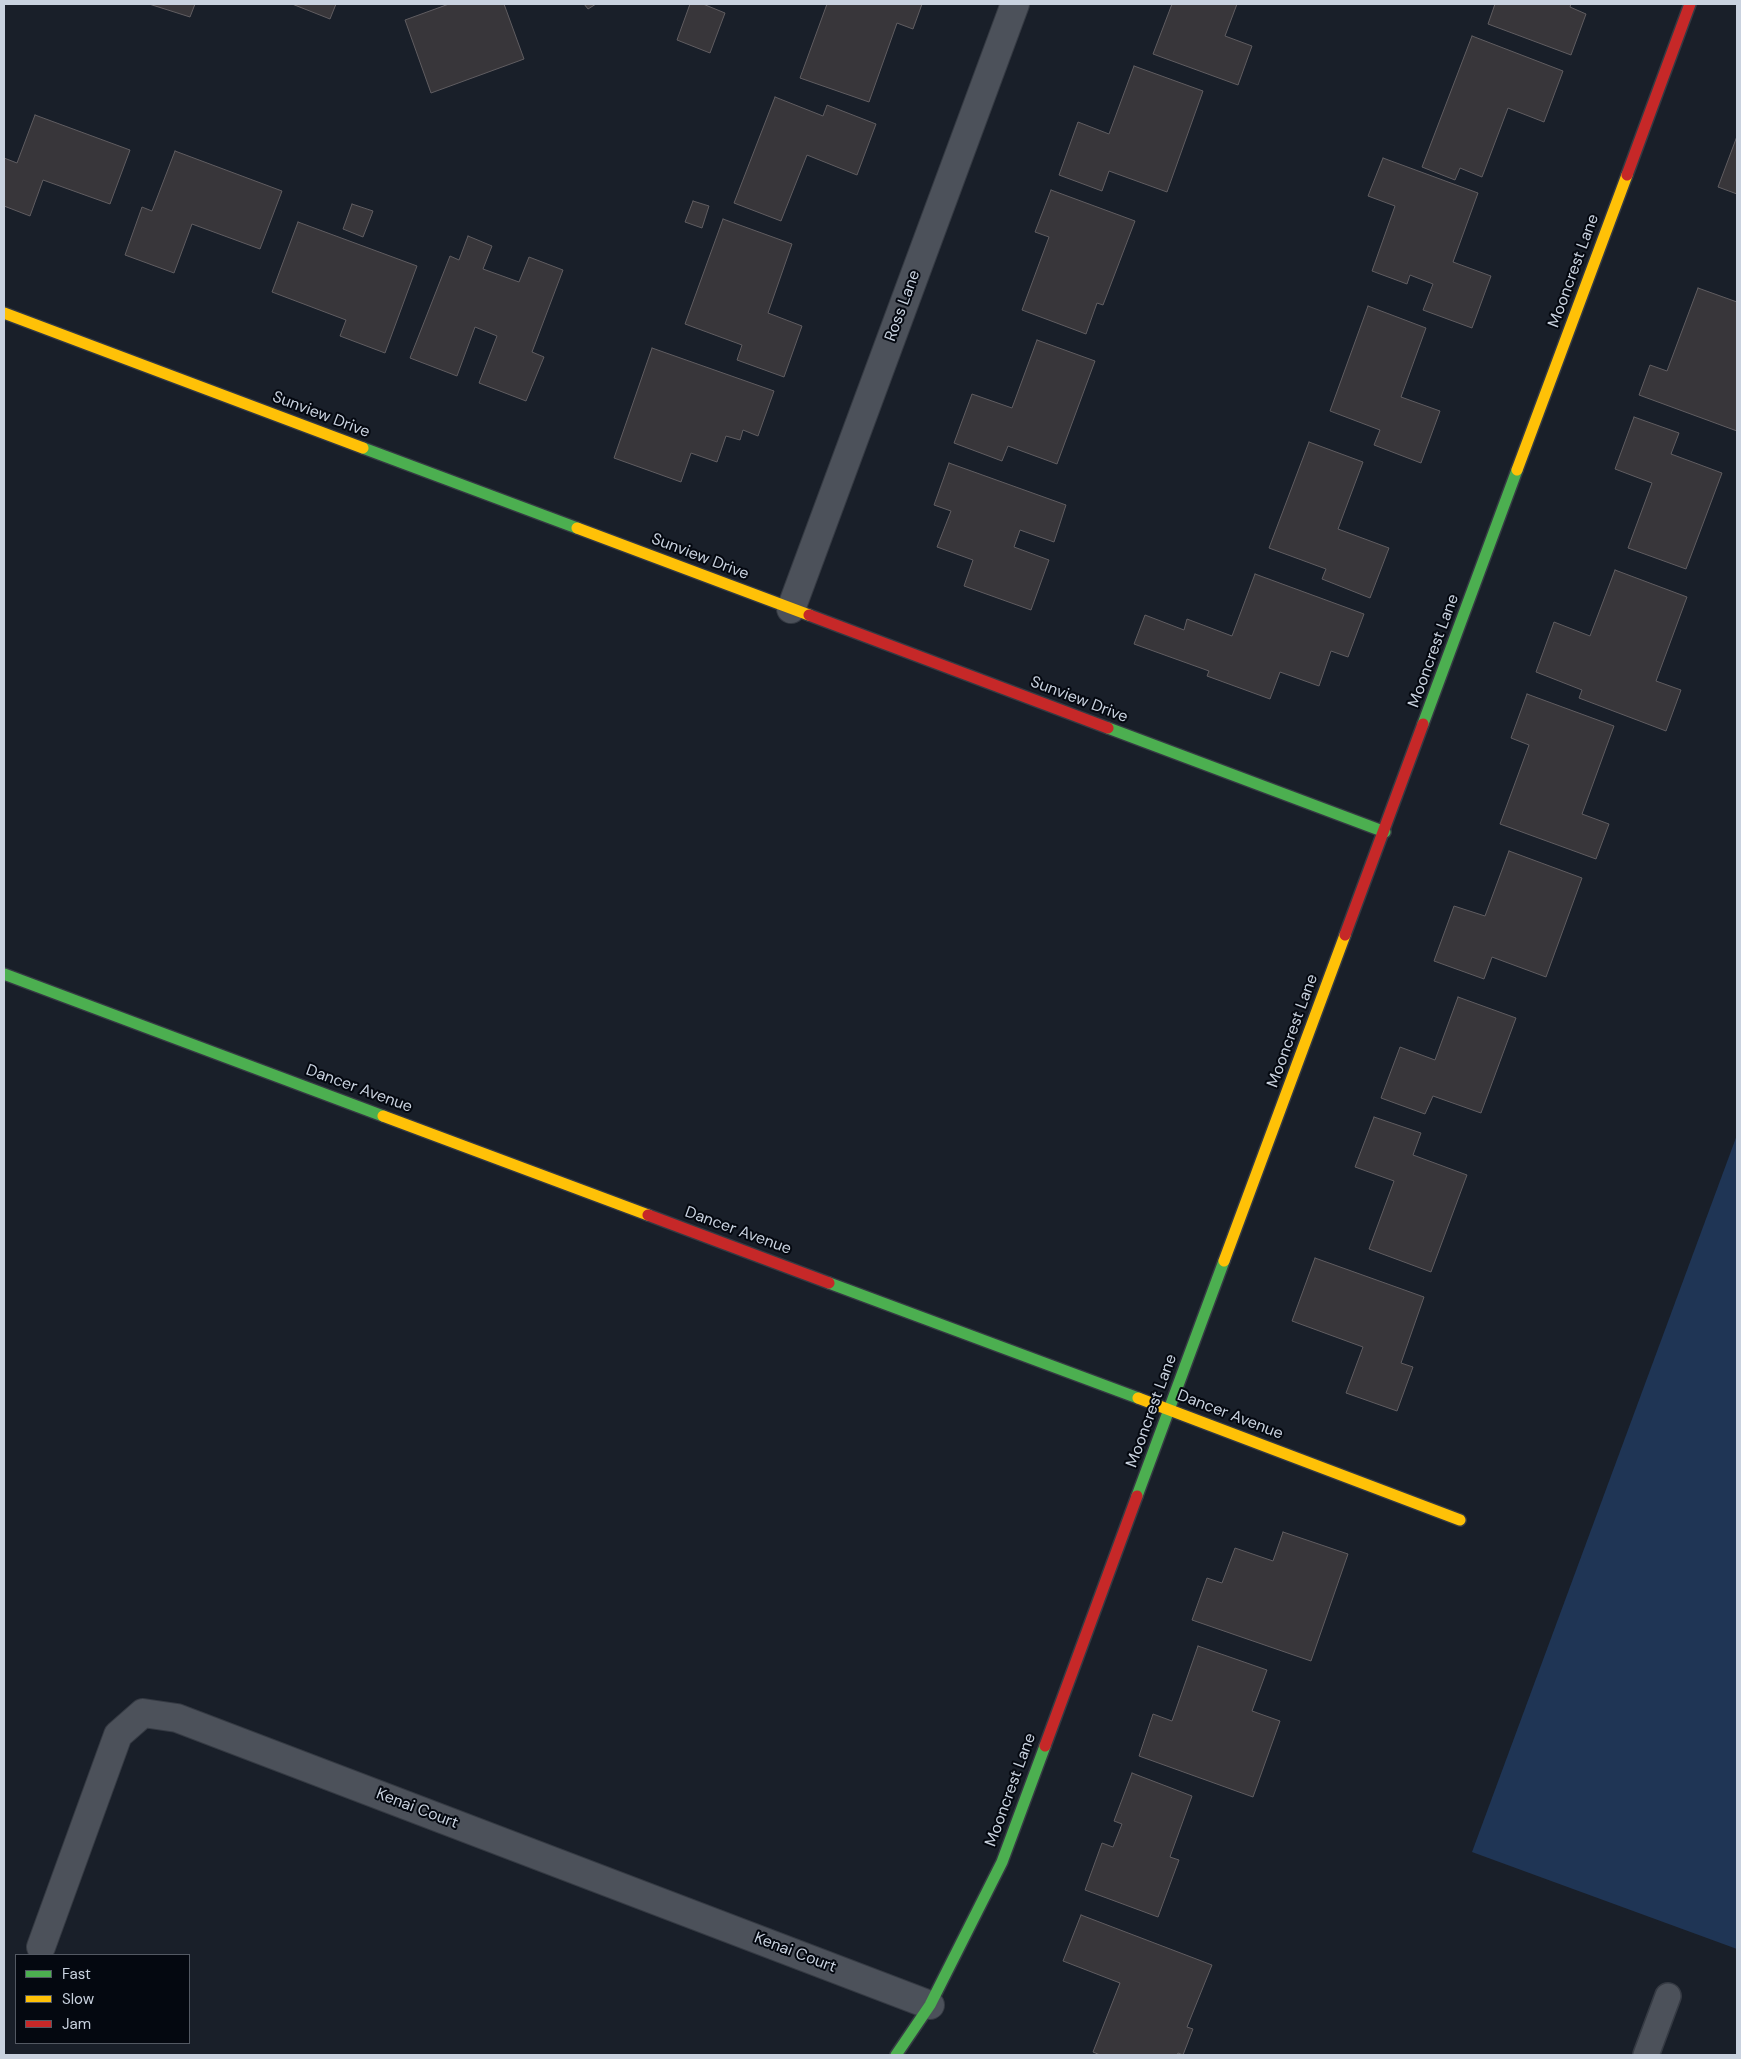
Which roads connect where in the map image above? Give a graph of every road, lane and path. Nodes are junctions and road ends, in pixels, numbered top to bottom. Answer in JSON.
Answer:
{"nodes":[{"id":1,"x":1015,"y":4,"type":"edge"},
{"id":2,"x":1690,"y":4,"type":"edge"},
{"id":3,"x":4,"y":313,"type":"edge"},
{"id":4,"x":791,"y":609,"type":"junction"},
{"id":5,"x":1385,"y":832,"type":"junction"},
{"id":6,"x":4,"y":974,"type":"edge"},
{"id":7,"x":1170,"y":1410,"type":"junction"},
{"id":8,"x":1460,"y":1520,"type":"dead end"},
{"id":9,"x":41,"y":1947,"type":"dead end"},
{"id":10,"x":1668,"y":1996,"type":"dead end"},
{"id":11,"x":930,"y":2005,"type":"junction"},
{"id":12,"x":896,"y":2055,"type":"edge"},
{"id":13,"x":1646,"y":2055,"type":"edge"}],
"edges":[{"from":1,"to":4,"type":"street","name":"Ross Lane"},
{"from":2,"to":5,"type":"street","name":"Mooncrest Lane"},
{"from":3,"to":4,"type":"street","name":"Sunview Drive"},
{"from":4,"to":5,"type":"street","name":"Sunview Drive"},
{"from":5,"to":7,"type":"street","name":"Mooncrest Lane"},
{"from":6,"to":7,"type":"street","name":"Dancer Avenue"},
{"from":7,"to":8,"type":"street","name":"Dancer Avenue"},
{"from":7,"to":11,"type":"street","name":"Mooncrest Lane"},
{"from":9,"to":11,"type":"street","name":"Kenai Court"},
{"from":10,"to":13,"type":"lane"},
{"from":11,"to":12,"type":"street","name":"Mooncrest Lane"}]}
